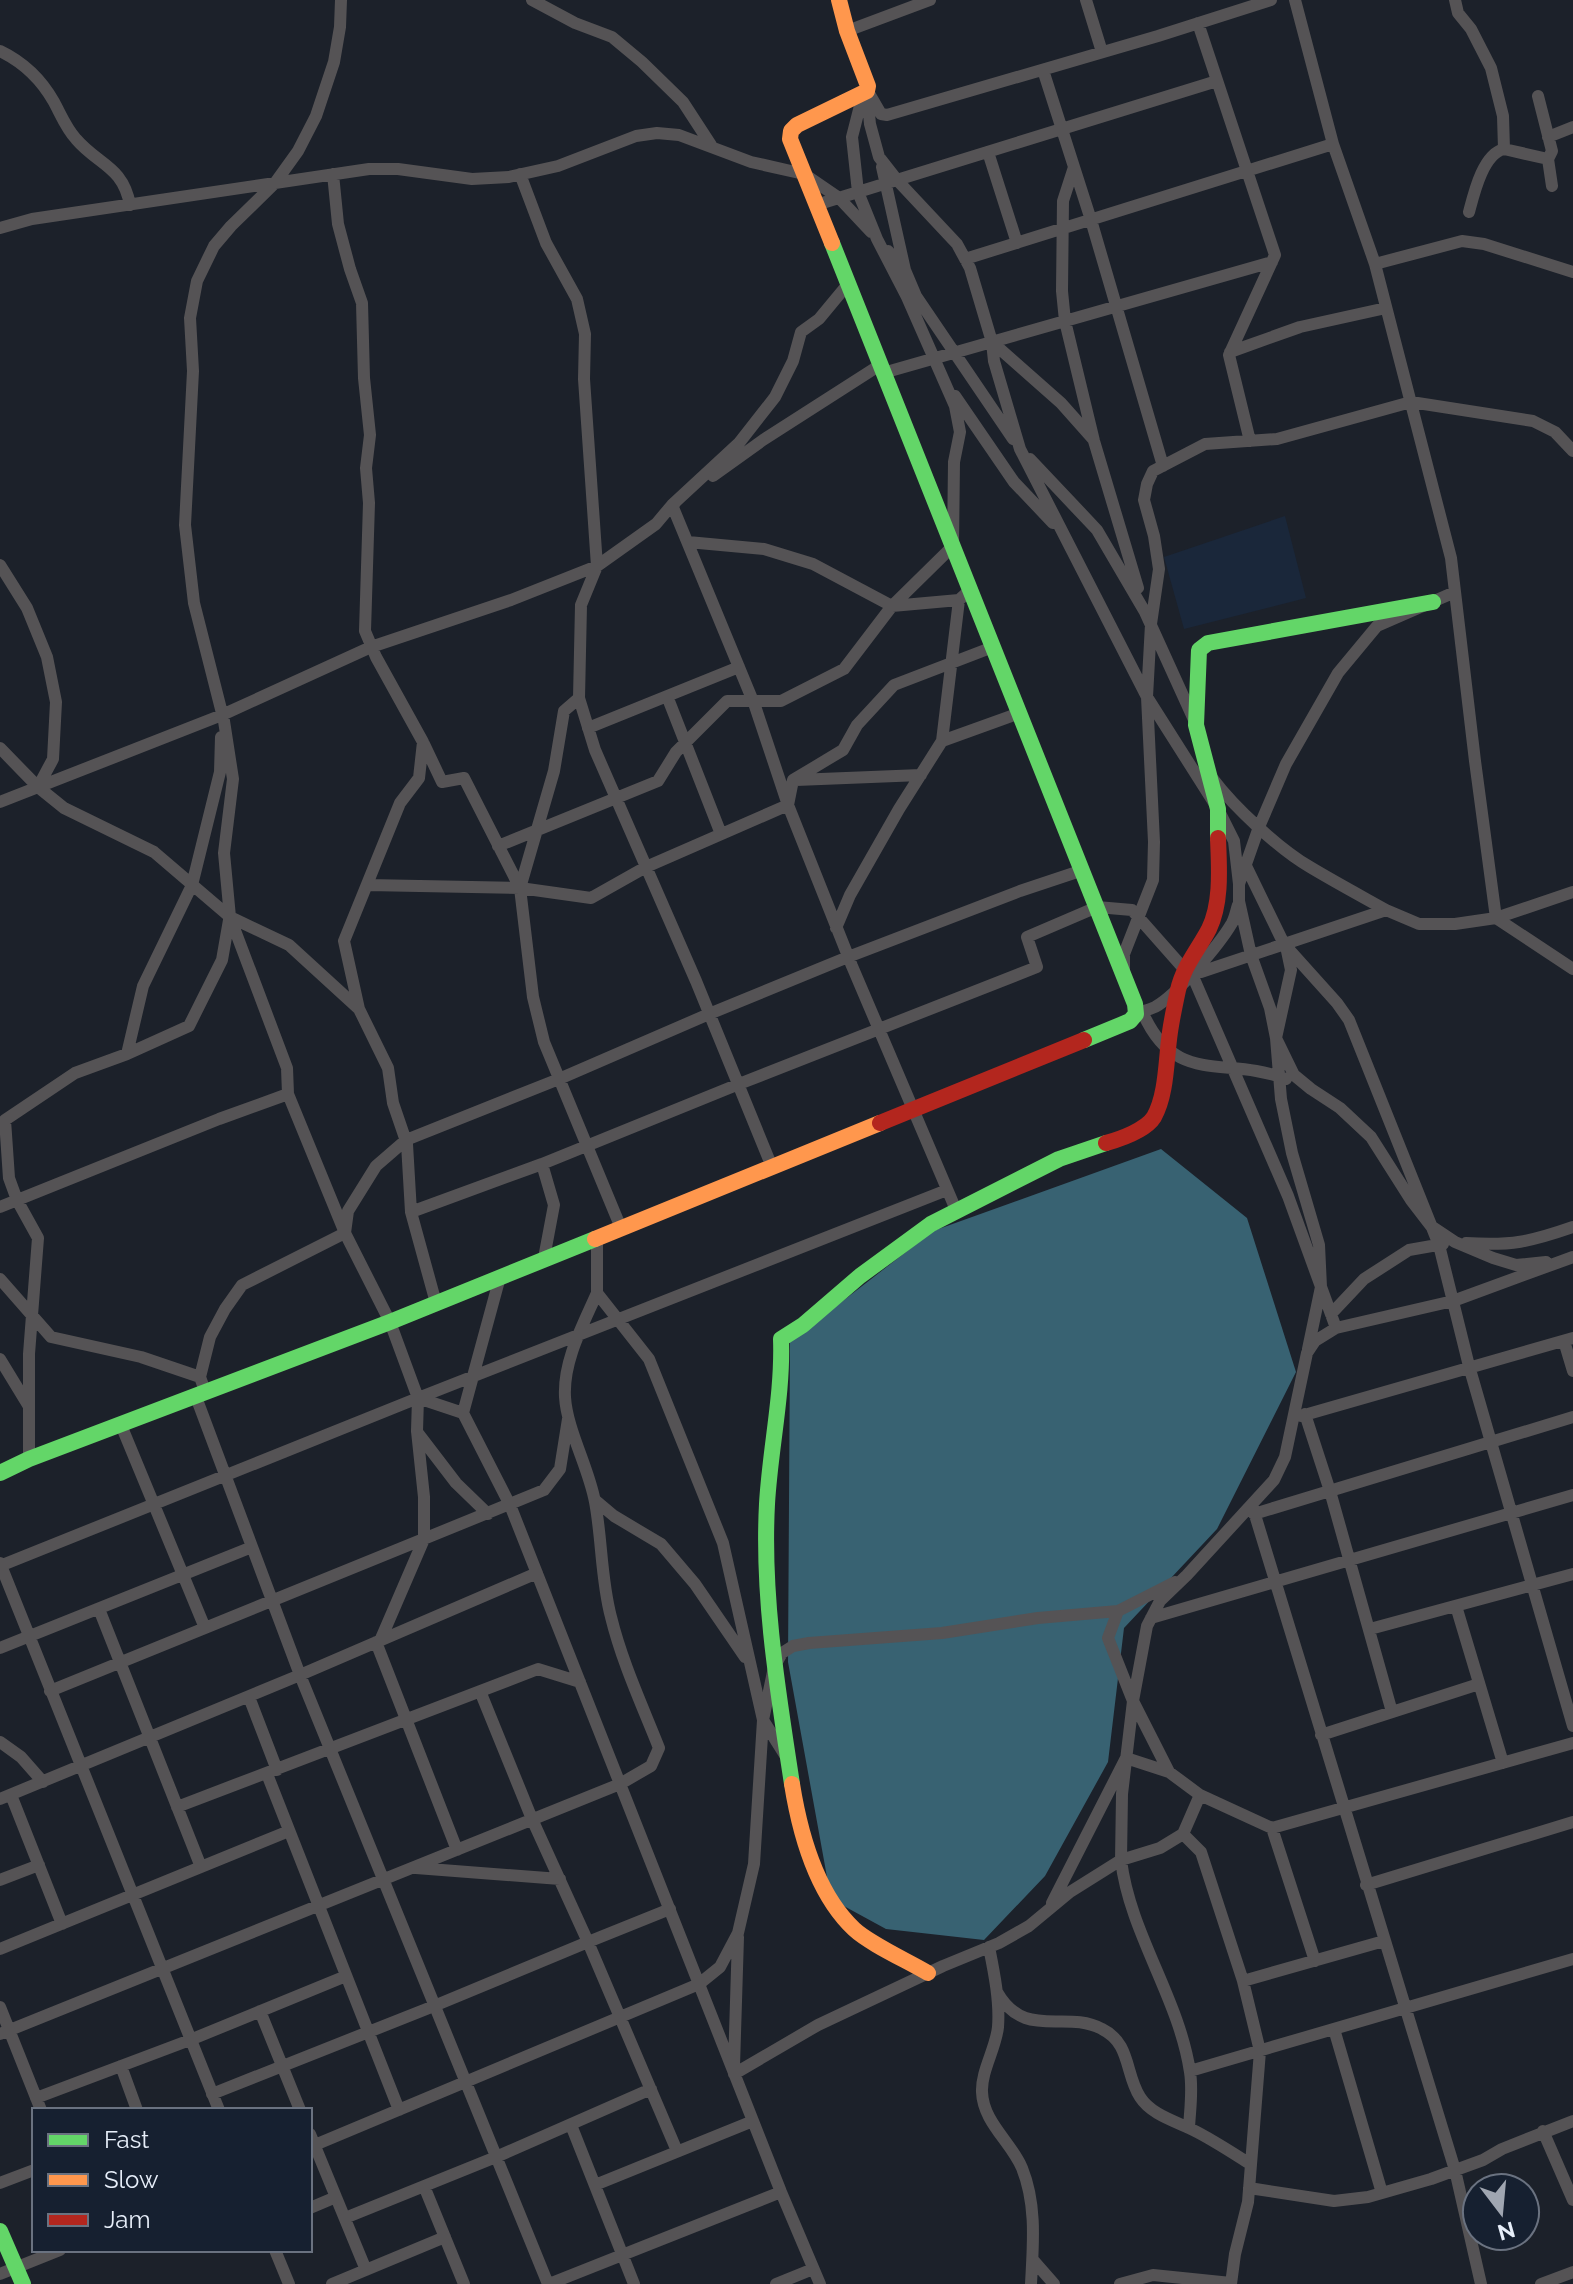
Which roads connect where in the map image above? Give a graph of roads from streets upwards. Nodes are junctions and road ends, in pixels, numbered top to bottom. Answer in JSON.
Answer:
{"nodes":[{"id":1,"x":341,"y":0,"type":"edge"},
{"id":2,"x":532,"y":0,"type":"edge"},
{"id":3,"x":839,"y":0,"type":"edge"},
{"id":4,"x":930,"y":0,"type":"edge"},
{"id":5,"x":1086,"y":0,"type":"edge"},
{"id":6,"x":1271,"y":0,"type":"edge"},
{"id":7,"x":1295,"y":0,"type":"edge"},
{"id":8,"x":1455,"y":0,"type":"edge"},
{"id":9,"x":1198,"y":23,"type":"junction"},
{"id":10,"x":847,"y":31,"type":"junction"},
{"id":11,"x":0,"y":51,"type":"edge"},
{"id":12,"x":1102,"y":52,"type":"junction"},
{"id":13,"x":1043,"y":70,"type":"junction"},
{"id":14,"x":1217,"y":81,"type":"junction"},
{"id":15,"x":865,"y":92,"type":"junction"},
{"id":16,"x":1538,"y":96,"type":"dead end"},
{"id":17,"x":1573,"y":127,"type":"edge"},
{"id":18,"x":1062,"y":129,"type":"junction"},
{"id":19,"x":1548,"y":137,"type":"junction"},
{"id":20,"x":1333,"y":144,"type":"junction"},
{"id":21,"x":713,"y":147,"type":"junction"},
{"id":22,"x":1504,"y":149,"type":"junction"},
{"id":23,"x":988,"y":152,"type":"junction"},
{"id":24,"x":1548,"y":159,"type":"junction"},
{"id":25,"x":1074,"y":167,"type":"junction"},
{"id":26,"x":1247,"y":171,"type":"junction"},
{"id":27,"x":333,"y":174,"type":"junction"},
{"id":28,"x":520,"y":174,"type":"junction"},
{"id":29,"x":804,"y":174,"type":"junction"},
{"id":30,"x":892,"y":182,"type":"junction"},
{"id":31,"x":275,"y":183,"type":"junction"},
{"id":32,"x":1552,"y":186,"type":"dead end"},
{"id":33,"x":858,"y":192,"type":"junction"},
{"id":34,"x":839,"y":198,"type":"junction"},
{"id":35,"x":130,"y":205,"type":"junction"},
{"id":36,"x":816,"y":205,"type":"junction"},
{"id":37,"x":1469,"y":212,"type":"dead end"},
{"id":38,"x":1091,"y":220,"type":"junction"},
{"id":39,"x":0,"y":228,"type":"edge"},
{"id":40,"x":1064,"y":228,"type":"junction"},
{"id":41,"x":877,"y":239,"type":"junction"},
{"id":42,"x":1017,"y":243,"type":"junction"},
{"id":43,"x":965,"y":259,"type":"junction"},
{"id":44,"x":1272,"y":262,"type":"junction"},
{"id":45,"x":1375,"y":264,"type":"junction"},
{"id":46,"x":905,"y":270,"type":"junction"},
{"id":47,"x":1573,"y":272,"type":"edge"},
{"id":48,"x":848,"y":284,"type":"junction"},
{"id":49,"x":1116,"y":306,"type":"junction"},
{"id":50,"x":1386,"y":308,"type":"junction"},
{"id":51,"x":1065,"y":321,"type":"junction"},
{"id":52,"x":992,"y":342,"type":"junction"},
{"id":53,"x":955,"y":352,"type":"junction"},
{"id":54,"x":1230,"y":352,"type":"junction"},
{"id":55,"x":935,"y":364,"type":"junction"},
{"id":56,"x":882,"y":369,"type":"junction"},
{"id":57,"x":1411,"y":402,"type":"junction"},
{"id":58,"x":1094,"y":441,"type":"junction"},
{"id":59,"x":1250,"y":441,"type":"junction"},
{"id":60,"x":1020,"y":449,"type":"junction"},
{"id":61,"x":1573,"y":451,"type":"edge"},
{"id":62,"x":1163,"y":466,"type":"junction"},
{"id":63,"x":672,"y":505,"type":"junction"},
{"id":64,"x":1061,"y":531,"type":"junction"},
{"id":65,"x":688,"y":542,"type":"junction"},
{"id":66,"x":953,"y":546,"type":"junction"},
{"id":67,"x":0,"y":565,"type":"edge"},
{"id":68,"x":597,"y":566,"type":"junction"},
{"id":69,"x":1455,"y":592,"type":"junction"},
{"id":70,"x":964,"y":595,"type":"junction"},
{"id":71,"x":1433,"y":602,"type":"junction"},
{"id":72,"x":892,"y":606,"type":"junction"},
{"id":73,"x":1148,"y":618,"type":"junction"},
{"id":74,"x":371,"y":647,"type":"junction"},
{"id":75,"x":993,"y":647,"type":"junction"},
{"id":76,"x":950,"y":663,"type":"junction"},
{"id":77,"x":739,"y":667,"type":"junction"},
{"id":78,"x":667,"y":696,"type":"junction"},
{"id":79,"x":1147,"y":697,"type":"junction"},
{"id":80,"x":579,"y":698,"type":"junction"},
{"id":81,"x":753,"y":701,"type":"junction"},
{"id":82,"x":1020,"y":713,"type":"junction"},
{"id":83,"x":222,"y":715,"type":"junction"},
{"id":84,"x":1196,"y":725,"type":"junction"},
{"id":85,"x":588,"y":728,"type":"junction"},
{"id":86,"x":942,"y":741,"type":"junction"},
{"id":87,"x":423,"y":742,"type":"junction"},
{"id":88,"x":685,"y":743,"type":"junction"},
{"id":89,"x":0,"y":748,"type":"edge"},
{"id":90,"x":1209,"y":773,"type":"junction"},
{"id":91,"x":921,"y":775,"type":"junction"},
{"id":92,"x":793,"y":780,"type":"junction"},
{"id":93,"x":38,"y":787,"type":"junction"},
{"id":94,"x":616,"y":798,"type":"junction"},
{"id":95,"x":0,"y":802,"type":"edge"},
{"id":96,"x":788,"y":805,"type":"junction"},
{"id":97,"x":1218,"y":809,"type":"junction"},
{"id":98,"x":1259,"y":827,"type":"junction"},
{"id":99,"x":538,"y":830,"type":"junction"},
{"id":100,"x":721,"y":834,"type":"junction"},
{"id":101,"x":498,"y":846,"type":"junction"},
{"id":102,"x":1246,"y":866,"type":"junction"},
{"id":103,"x":646,"y":867,"type":"junction"},
{"id":104,"x":1083,"y":870,"type":"junction"},
{"id":105,"x":1239,"y":884,"type":"junction"},
{"id":106,"x":192,"y":885,"type":"junction"},
{"id":107,"x":368,"y":885,"type":"junction"},
{"id":108,"x":520,"y":888,"type":"junction"},
{"id":109,"x":1573,"y":892,"type":"edge"},
{"id":110,"x":1239,"y":901,"type":"junction"},
{"id":111,"x":1097,"y":907,"type":"junction"},
{"id":112,"x":1386,"y":910,"type":"junction"},
{"id":113,"x":230,"y":917,"type":"junction"},
{"id":114,"x":1140,"y":918,"type":"junction"},
{"id":115,"x":1496,"y":918,"type":"junction"},
{"id":116,"x":836,"y":928,"type":"junction"},
{"id":117,"x":1284,"y":944,"type":"junction"},
{"id":118,"x":1251,"y":955,"type":"junction"},
{"id":119,"x":848,"y":957,"type":"junction"},
{"id":120,"x":1573,"y":969,"type":"edge"},
{"id":121,"x":1123,"y":974,"type":"junction"},
{"id":122,"x":1185,"y":976,"type":"junction"},
{"id":123,"x":359,"y":1009,"type":"junction"},
{"id":124,"x":1139,"y":1012,"type":"junction"},
{"id":125,"x":709,"y":1014,"type":"junction"},
{"id":126,"x":879,"y":1029,"type":"junction"},
{"id":127,"x":1276,"y":1038,"type":"junction"},
{"id":128,"x":1168,"y":1051,"type":"junction"},
{"id":129,"x":127,"y":1054,"type":"junction"},
{"id":130,"x":1232,"y":1066,"type":"junction"},
{"id":131,"x":1279,"y":1076,"type":"junction"},
{"id":132,"x":559,"y":1079,"type":"junction"},
{"id":133,"x":739,"y":1084,"type":"junction"},
{"id":134,"x":1311,"y":1089,"type":"junction"},
{"id":135,"x":288,"y":1094,"type":"junction"},
{"id":136,"x":913,"y":1109,"type":"junction"},
{"id":137,"x":2,"y":1120,"type":"edge"},
{"id":138,"x":406,"y":1140,"type":"junction"},
{"id":139,"x":587,"y":1145,"type":"junction"},
{"id":140,"x":4,"y":1156,"type":"edge"},
{"id":141,"x":542,"y":1164,"type":"junction"},
{"id":142,"x":772,"y":1167,"type":"junction"},
{"id":143,"x":947,"y":1190,"type":"junction"},
{"id":144,"x":17,"y":1200,"type":"junction"},
{"id":145,"x":0,"y":1207,"type":"edge"},
{"id":146,"x":956,"y":1210,"type":"junction"},
{"id":147,"x":411,"y":1212,"type":"junction"},
{"id":148,"x":1431,"y":1226,"type":"junction"},
{"id":149,"x":1573,"y":1227,"type":"edge"},
{"id":150,"x":621,"y":1228,"type":"junction"},
{"id":151,"x":345,"y":1233,"type":"junction"},
{"id":152,"x":597,"y":1237,"type":"junction"},
{"id":153,"x":1455,"y":1242,"type":"junction"},
{"id":154,"x":1439,"y":1245,"type":"junction"},
{"id":155,"x":544,"y":1258,"type":"junction"},
{"id":156,"x":1569,"y":1259,"type":"edge"},
{"id":157,"x":500,"y":1277,"type":"junction"},
{"id":158,"x":0,"y":1279,"type":"edge"},
{"id":159,"x":1321,"y":1287,"type":"junction"},
{"id":160,"x":597,"y":1293,"type":"junction"},
{"id":161,"x":1453,"y":1301,"type":"junction"},
{"id":162,"x":436,"y":1303,"type":"junction"},
{"id":163,"x":1331,"y":1314,"type":"junction"},
{"id":164,"x":32,"y":1317,"type":"junction"},
{"id":165,"x":618,"y":1319,"type":"junction"},
{"id":166,"x":390,"y":1322,"type":"junction"},
{"id":167,"x":1336,"y":1328,"type":"junction"},
{"id":168,"x":580,"y":1334,"type":"junction"},
{"id":169,"x":1569,"y":1339,"type":"edge"},
{"id":170,"x":1307,"y":1353,"type":"junction"},
{"id":171,"x":0,"y":1359,"type":"edge"},
{"id":172,"x":1469,"y":1366,"type":"junction"},
{"id":173,"x":1573,"y":1371,"type":"edge"},
{"id":174,"x":473,"y":1376,"type":"junction"},
{"id":175,"x":200,"y":1388,"type":"junction"},
{"id":176,"x":418,"y":1398,"type":"junction"},
{"id":177,"x":30,"y":1407,"type":"junction"},
{"id":178,"x":463,"y":1413,"type":"junction"},
{"id":179,"x":1300,"y":1416,"type":"junction"},
{"id":180,"x":1573,"y":1417,"type":"edge"},
{"id":181,"x":568,"y":1419,"type":"junction"},
{"id":182,"x":121,"y":1425,"type":"junction"},
{"id":183,"x":417,"y":1431,"type":"junction"},
{"id":184,"x":1491,"y":1444,"type":"junction"},
{"id":185,"x":29,"y":1459,"type":"junction"},
{"id":186,"x":0,"y":1473,"type":"edge"},
{"id":187,"x":225,"y":1476,"type":"junction"},
{"id":188,"x":1330,"y":1491,"type":"junction"},
{"id":189,"x":1573,"y":1495,"type":"edge"},
{"id":190,"x":595,"y":1500,"type":"junction"},
{"id":191,"x":154,"y":1505,"type":"junction"},
{"id":192,"x":510,"y":1505,"type":"junction"},
{"id":193,"x":1253,"y":1509,"type":"junction"},
{"id":194,"x":1511,"y":1513,"type":"junction"},
{"id":195,"x":488,"y":1514,"type":"junction"},
{"id":196,"x":424,"y":1539,"type":"junction"},
{"id":197,"x":252,"y":1547,"type":"junction"},
{"id":198,"x":1350,"y":1560,"type":"junction"},
{"id":199,"x":0,"y":1565,"type":"edge"},
{"id":200,"x":537,"y":1573,"type":"junction"},
{"id":201,"x":1573,"y":1574,"type":"edge"},
{"id":202,"x":183,"y":1575,"type":"junction"},
{"id":203,"x":1187,"y":1575,"type":"junction"},
{"id":204,"x":1275,"y":1583,"type":"junction"},
{"id":205,"x":1532,"y":1586,"type":"junction"},
{"id":206,"x":272,"y":1600,"type":"junction"},
{"id":207,"x":1456,"y":1606,"type":"junction"},
{"id":208,"x":99,"y":1609,"type":"junction"},
{"id":209,"x":1118,"y":1611,"type":"junction"},
{"id":210,"x":1151,"y":1618,"type":"junction"},
{"id":211,"x":205,"y":1628,"type":"junction"},
{"id":212,"x":1370,"y":1629,"type":"junction"},
{"id":213,"x":28,"y":1637,"type":"junction"},
{"id":214,"x":378,"y":1642,"type":"junction"},
{"id":215,"x":0,"y":1648,"type":"edge"},
{"id":216,"x":120,"y":1663,"type":"junction"},
{"id":217,"x":751,"y":1666,"type":"junction"},
{"id":218,"x":774,"y":1667,"type":"junction"},
{"id":219,"x":300,"y":1675,"type":"junction"},
{"id":220,"x":580,"y":1682,"type":"junction"},
{"id":221,"x":1479,"y":1684,"type":"junction"},
{"id":222,"x":50,"y":1691,"type":"junction"},
{"id":223,"x":480,"y":1691,"type":"junction"},
{"id":224,"x":249,"y":1697,"type":"junction"},
{"id":225,"x":1133,"y":1701,"type":"junction"},
{"id":226,"x":1392,"y":1712,"type":"junction"},
{"id":227,"x":406,"y":1719,"type":"junction"},
{"id":228,"x":763,"y":1720,"type":"junction"},
{"id":229,"x":1573,"y":1726,"type":"edge"},
{"id":230,"x":1321,"y":1735,"type":"junction"},
{"id":231,"x":150,"y":1738,"type":"junction"},
{"id":232,"x":0,"y":1742,"type":"edge"},
{"id":233,"x":1573,"y":1743,"type":"edge"},
{"id":234,"x":330,"y":1748,"type":"junction"},
{"id":235,"x":787,"y":1757,"type":"junction"},
{"id":236,"x":1126,"y":1758,"type":"junction"},
{"id":237,"x":1503,"y":1763,"type":"junction"},
{"id":238,"x":81,"y":1766,"type":"junction"},
{"id":239,"x":272,"y":1772,"type":"junction"},
{"id":240,"x":1169,"y":1772,"type":"junction"},
{"id":241,"x":43,"y":1782,"type":"junction"},
{"id":242,"x":620,"y":1784,"type":"junction"},
{"id":243,"x":1200,"y":1795,"type":"junction"},
{"id":244,"x":5,"y":1797,"type":"edge"},
{"id":245,"x":177,"y":1807,"type":"junction"},
{"id":246,"x":1343,"y":1809,"type":"junction"},
{"id":247,"x":532,"y":1819,"type":"junction"},
{"id":248,"x":1573,"y":1822,"type":"edge"},
{"id":249,"x":1272,"y":1828,"type":"junction"},
{"id":250,"x":289,"y":1831,"type":"junction"},
{"id":251,"x":1183,"y":1834,"type":"junction"},
{"id":252,"x":457,"y":1850,"type":"junction"},
{"id":253,"x":1121,"y":1860,"type":"junction"},
{"id":254,"x":39,"y":1865,"type":"junction"},
{"id":255,"x":201,"y":1867,"type":"junction"},
{"id":256,"x":413,"y":1868,"type":"junction"},
{"id":257,"x":560,"y":1879,"type":"junction"},
{"id":258,"x":0,"y":1880,"type":"edge"},
{"id":259,"x":384,"y":1880,"type":"junction"},
{"id":260,"x":1366,"y":1885,"type":"junction"},
{"id":261,"x":133,"y":1896,"type":"junction"},
{"id":262,"x":319,"y":1906,"type":"junction"},
{"id":263,"x":670,"y":1909,"type":"junction"},
{"id":264,"x":1049,"y":1910,"type":"junction"},
{"id":265,"x":62,"y":1924,"type":"junction"},
{"id":266,"x":738,"y":1933,"type":"junction"},
{"id":267,"x":1384,"y":1941,"type":"junction"},
{"id":268,"x":588,"y":1942,"type":"junction"},
{"id":269,"x":989,"y":1947,"type":"junction"},
{"id":270,"x":0,"y":1949,"type":"edge"},
{"id":271,"x":1573,"y":1959,"type":"edge"},
{"id":272,"x":1315,"y":1961,"type":"junction"},
{"id":273,"x":162,"y":1969,"type":"junction"},
{"id":274,"x":928,"y":1973,"type":"junction"},
{"id":275,"x":346,"y":1976,"type":"junction"},
{"id":276,"x":1243,"y":1981,"type":"junction"},
{"id":277,"x":699,"y":1984,"type":"junction"},
{"id":278,"x":996,"y":1989,"type":"junction"},
{"id":279,"x":434,"y":2006,"type":"junction"},
{"id":280,"x":0,"y":2007,"type":"edge"},
{"id":281,"x":1405,"y":2008,"type":"junction"},
{"id":282,"x":260,"y":2011,"type":"junction"},
{"id":283,"x":622,"y":2017,"type":"junction"},
{"id":284,"x":1334,"y":2029,"type":"junction"},
{"id":285,"x":368,"y":2031,"type":"junction"},
{"id":286,"x":5,"y":2032,"type":"edge"},
{"id":287,"x":190,"y":2040,"type":"junction"},
{"id":288,"x":1260,"y":2051,"type":"junction"},
{"id":289,"x":282,"y":2065,"type":"junction"},
{"id":290,"x":121,"y":2066,"type":"junction"},
{"id":291,"x":1190,"y":2071,"type":"junction"},
{"id":292,"x":734,"y":2074,"type":"junction"},
{"id":293,"x":465,"y":2082,"type":"junction"},
{"id":294,"x":651,"y":2089,"type":"junction"},
{"id":295,"x":212,"y":2094,"type":"junction"},
{"id":296,"x":39,"y":2104,"type":"edge"},
{"id":297,"x":136,"y":2108,"type":"edge"},
{"id":298,"x":218,"y":2108,"type":"edge"},
{"id":299,"x":299,"y":2108,"type":"edge"},
{"id":300,"x":399,"y":2110,"type":"junction"},
{"id":301,"x":753,"y":2121,"type":"junction"},
{"id":302,"x":1573,"y":2121,"type":"edge"},
{"id":303,"x":571,"y":2125,"type":"junction"},
{"id":304,"x":1189,"y":2128,"type":"junction"},
{"id":305,"x":1543,"y":2131,"type":"junction"},
{"id":306,"x":312,"y":2142,"type":"edge"},
{"id":307,"x":677,"y":2151,"type":"junction"},
{"id":308,"x":496,"y":2157,"type":"junction"},
{"id":309,"x":1250,"y":2164,"type":"junction"},
{"id":310,"x":1455,"y":2170,"type":"junction"},
{"id":311,"x":32,"y":2171,"type":"edge"},
{"id":312,"x":0,"y":2183,"type":"edge"},
{"id":313,"x":595,"y":2185,"type":"junction"},
{"id":314,"x":424,"y":2186,"type":"junction"},
{"id":315,"x":1249,"y":2188,"type":"junction"},
{"id":316,"x":781,"y":2192,"type":"junction"},
{"id":317,"x":1382,"y":2193,"type":"junction"},
{"id":318,"x":336,"y":2197,"type":"junction"},
{"id":319,"x":1573,"y":2200,"type":"edge"},
{"id":320,"x":312,"y":2207,"type":"edge"},
{"id":321,"x":345,"y":2218,"type":"junction"},
{"id":322,"x":0,"y":2231,"type":"edge"},
{"id":323,"x":445,"y":2237,"type":"junction"},
{"id":324,"x":57,"y":2252,"type":"edge"},
{"id":325,"x":276,"y":2252,"type":"edge"},
{"id":326,"x":623,"y":2254,"type":"junction"},
{"id":327,"x":1033,"y":2260,"type":"junction"},
{"id":328,"x":813,"y":2269,"type":"junction"},
{"id":329,"x":366,"y":2270,"type":"junction"},
{"id":330,"x":1573,"y":2272,"type":"edge"},
{"id":331,"x":0,"y":2274,"type":"edge"},
{"id":332,"x":20,"y":2276,"type":"edge"},
{"id":333,"x":1231,"y":2283,"type":"edge"},
{"id":334,"x":289,"y":2284,"type":"edge"},
{"id":335,"x":332,"y":2284,"type":"edge"},
{"id":336,"x":464,"y":2284,"type":"edge"},
{"id":337,"x":548,"y":2284,"type":"edge"},
{"id":338,"x":634,"y":2284,"type":"edge"},
{"id":339,"x":776,"y":2284,"type":"edge"},
{"id":340,"x":820,"y":2284,"type":"edge"},
{"id":341,"x":1031,"y":2284,"type":"edge"},
{"id":342,"x":1054,"y":2284,"type":"edge"},
{"id":343,"x":1120,"y":2284,"type":"edge"},
{"id":344,"x":1481,"y":2284,"type":"edge"},
{"id":345,"x":1541,"y":2284,"type":"edge"}],
"edges":[{"from":1,"to":31,"type":"street"},
{"from":2,"to":21,"type":"street"},
{"from":3,"to":10,"type":"street"},
{"from":4,"to":10,"type":"street"},
{"from":5,"to":12,"type":"street"},
{"from":6,"to":9,"type":"street"},
{"from":7,"to":20,"type":"street"},
{"from":8,"to":22,"type":"street"},
{"from":9,"to":12,"type":"street"},
{"from":9,"to":14,"type":"street"},
{"from":10,"to":15,"type":"street"},
{"from":11,"to":35,"type":"street"},
{"from":12,"to":13,"type":"street"},
{"from":13,"to":15,"type":"street"},
{"from":13,"to":18,"type":"street"},
{"from":14,"to":18,"type":"street"},
{"from":14,"to":26,"type":"street"},
{"from":15,"to":29,"type":"street"},
{"from":15,"to":30,"type":"street"},
{"from":15,"to":33,"type":"street"},
{"from":16,"to":19,"type":"street"},
{"from":17,"to":19,"type":"street"},
{"from":18,"to":23,"type":"street"},
{"from":18,"to":25,"type":"street"},
{"from":19,"to":24,"type":"street"},
{"from":20,"to":26,"type":"street"},
{"from":20,"to":45,"type":"street"},
{"from":21,"to":28,"type":"street"},
{"from":21,"to":29,"type":"street"},
{"from":22,"to":24,"type":"street"},
{"from":22,"to":37,"type":"street"},
{"from":23,"to":30,"type":"street"},
{"from":23,"to":42,"type":"street"},
{"from":24,"to":32,"type":"street"},
{"from":25,"to":38,"type":"street"},
{"from":25,"to":40,"type":"street"},
{"from":26,"to":38,"type":"street"},
{"from":26,"to":44,"type":"street"},
{"from":27,"to":28,"type":"street"},
{"from":27,"to":31,"type":"street"},
{"from":27,"to":74,"type":"street"},
{"from":28,"to":68,"type":"street"},
{"from":29,"to":34,"type":"street"},
{"from":29,"to":36,"type":"street"},
{"from":30,"to":33,"type":"street"},
{"from":30,"to":43,"type":"street"},
{"from":30,"to":46,"type":"street"},
{"from":31,"to":35,"type":"street"},
{"from":31,"to":83,"type":"street"},
{"from":33,"to":34,"type":"street"},
{"from":33,"to":41,"type":"street"},
{"from":34,"to":36,"type":"street"},
{"from":34,"to":41,"type":"street"},
{"from":35,"to":39,"type":"street"},
{"from":36,"to":48,"type":"street"},
{"from":38,"to":40,"type":"street"},
{"from":38,"to":49,"type":"street"},
{"from":40,"to":42,"type":"street"},
{"from":40,"to":51,"type":"street"},
{"from":41,"to":46,"type":"street"},
{"from":41,"to":55,"type":"street"},
{"from":42,"to":43,"type":"street"},
{"from":43,"to":52,"type":"street"},
{"from":44,"to":49,"type":"street"},
{"from":44,"to":54,"type":"street"},
{"from":45,"to":47,"type":"street"},
{"from":45,"to":50,"type":"street"},
{"from":46,"to":53,"type":"street"},
{"from":48,"to":56,"type":"street"},
{"from":48,"to":63,"type":"street"},
{"from":49,"to":51,"type":"street"},
{"from":49,"to":62,"type":"street"},
{"from":50,"to":54,"type":"street"},
{"from":50,"to":57,"type":"street"},
{"from":51,"to":52,"type":"street"},
{"from":51,"to":58,"type":"street"},
{"from":52,"to":53,"type":"street"},
{"from":52,"to":58,"type":"street"},
{"from":52,"to":60,"type":"street"},
{"from":53,"to":55,"type":"street"},
{"from":53,"to":60,"type":"street"},
{"from":54,"to":59,"type":"street"},
{"from":55,"to":56,"type":"street"},
{"from":55,"to":64,"type":"street"},
{"from":55,"to":66,"type":"street"},
{"from":56,"to":63,"type":"street"},
{"from":56,"to":66,"type":"street"},
{"from":57,"to":59,"type":"street"},
{"from":57,"to":61,"type":"street"},
{"from":57,"to":69,"type":"street"},
{"from":58,"to":73,"type":"street"},
{"from":59,"to":62,"type":"street"},
{"from":60,"to":64,"type":"street"},
{"from":60,"to":73,"type":"street"},
{"from":62,"to":73,"type":"street"},
{"from":63,"to":65,"type":"street"},
{"from":63,"to":68,"type":"street"},
{"from":64,"to":79,"type":"street"},
{"from":65,"to":72,"type":"street"},
{"from":65,"to":77,"type":"street"},
{"from":66,"to":70,"type":"street"},
{"from":66,"to":72,"type":"street"},
{"from":67,"to":93,"type":"street"},
{"from":68,"to":74,"type":"street"},
{"from":68,"to":80,"type":"street"},
{"from":69,"to":71,"type":"street"},
{"from":69,"to":115,"type":"street"},
{"from":70,"to":72,"type":"street"},
{"from":70,"to":75,"type":"street"},
{"from":70,"to":76,"type":"street"},
{"from":71,"to":84,"type":"street"},
{"from":71,"to":98,"type":"street"},
{"from":72,"to":81,"type":"street"},
{"from":73,"to":79,"type":"street"},
{"from":73,"to":84,"type":"street"},
{"from":74,"to":83,"type":"street"},
{"from":74,"to":87,"type":"street"},
{"from":75,"to":76,"type":"street"},
{"from":75,"to":82,"type":"street"},
{"from":76,"to":86,"type":"street"},
{"from":76,"to":92,"type":"street"},
{"from":77,"to":78,"type":"street"},
{"from":77,"to":81,"type":"street"},
{"from":78,"to":85,"type":"street"},
{"from":78,"to":88,"type":"street"},
{"from":79,"to":97,"type":"street"},
{"from":79,"to":114,"type":"street"},
{"from":80,"to":85,"type":"street"},
{"from":80,"to":99,"type":"street"},
{"from":81,"to":88,"type":"street"},
{"from":81,"to":96,"type":"street"},
{"from":82,"to":86,"type":"street"},
{"from":82,"to":104,"type":"street"},
{"from":83,"to":93,"type":"street"},
{"from":83,"to":106,"type":"street"},
{"from":83,"to":113,"type":"street"},
{"from":84,"to":90,"type":"street"},
{"from":85,"to":94,"type":"street"},
{"from":86,"to":91,"type":"street"},
{"from":87,"to":101,"type":"street"},
{"from":87,"to":107,"type":"street"},
{"from":88,"to":94,"type":"street"},
{"from":88,"to":100,"type":"street"},
{"from":89,"to":93,"type":"street"},
{"from":90,"to":97,"type":"street"},
{"from":90,"to":98,"type":"street"},
{"from":91,"to":92,"type":"street"},
{"from":91,"to":116,"type":"street"},
{"from":92,"to":96,"type":"street"},
{"from":93,"to":95,"type":"street"},
{"from":93,"to":106,"type":"street"},
{"from":94,"to":99,"type":"street"},
{"from":94,"to":103,"type":"street"},
{"from":96,"to":100,"type":"street"},
{"from":96,"to":116,"type":"street"},
{"from":97,"to":105,"type":"street"},
{"from":97,"to":122,"type":"street"},
{"from":98,"to":102,"type":"street"},
{"from":98,"to":112,"type":"street"},
{"from":99,"to":101,"type":"street"},
{"from":99,"to":108,"type":"street"},
{"from":100,"to":103,"type":"street"},
{"from":101,"to":108,"type":"street"},
{"from":102,"to":105,"type":"street"},
{"from":102,"to":117,"type":"street"},
{"from":103,"to":108,"type":"street"},
{"from":103,"to":125,"type":"street"},
{"from":104,"to":111,"type":"street"},
{"from":104,"to":119,"type":"street"},
{"from":105,"to":110,"type":"street"},
{"from":106,"to":113,"type":"street"},
{"from":106,"to":129,"type":"street"},
{"from":107,"to":108,"type":"street"},
{"from":107,"to":123,"type":"street"},
{"from":108,"to":132,"type":"street"},
{"from":109,"to":115,"type":"street"},
{"from":110,"to":118,"type":"street"},
{"from":110,"to":122,"type":"street"},
{"from":111,"to":114,"type":"street"},
{"from":111,"to":121,"type":"street"},
{"from":111,"to":126,"type":"street"},
{"from":112,"to":115,"type":"street"},
{"from":112,"to":117,"type":"street"},
{"from":113,"to":123,"type":"street"},
{"from":113,"to":129,"type":"street"},
{"from":113,"to":135,"type":"street"},
{"from":114,"to":121,"type":"street"},
{"from":114,"to":122,"type":"street"},
{"from":115,"to":120,"type":"street"},
{"from":116,"to":119,"type":"street"},
{"from":117,"to":118,"type":"street"},
{"from":117,"to":127,"type":"street"},
{"from":117,"to":148,"type":"street"},
{"from":118,"to":122,"type":"street"},
{"from":118,"to":127,"type":"street"},
{"from":119,"to":125,"type":"street"},
{"from":119,"to":126,"type":"street"},
{"from":121,"to":124,"type":"street"},
{"from":122,"to":124,"type":"street"},
{"from":122,"to":128,"type":"street"},
{"from":122,"to":130,"type":"street"},
{"from":123,"to":138,"type":"street"},
{"from":124,"to":128,"type":"street"},
{"from":124,"to":136,"type":"street"},
{"from":125,"to":132,"type":"street"},
{"from":125,"to":133,"type":"street"},
{"from":126,"to":133,"type":"street"},
{"from":126,"to":136,"type":"street"},
{"from":127,"to":131,"type":"street"},
{"from":127,"to":134,"type":"street"},
{"from":128,"to":130,"type":"street"},
{"from":128,"to":146,"type":"street"},
{"from":129,"to":137,"type":"street"},
{"from":130,"to":131,"type":"street"},
{"from":130,"to":159,"type":"street"},
{"from":131,"to":134,"type":"street"},
{"from":131,"to":159,"type":"street"},
{"from":132,"to":138,"type":"street"},
{"from":132,"to":139,"type":"street"},
{"from":133,"to":139,"type":"street"},
{"from":133,"to":142,"type":"street"},
{"from":134,"to":148,"type":"street"},
{"from":135,"to":144,"type":"street"},
{"from":135,"to":151,"type":"street"},
{"from":136,"to":142,"type":"street"},
{"from":136,"to":143,"type":"street"},
{"from":137,"to":140,"type":"street"},
{"from":138,"to":147,"type":"street"},
{"from":138,"to":151,"type":"street"},
{"from":139,"to":141,"type":"street"},
{"from":139,"to":150,"type":"street"},
{"from":140,"to":144,"type":"street"},
{"from":141,"to":147,"type":"street"},
{"from":141,"to":155,"type":"street"},
{"from":142,"to":150,"type":"street"},
{"from":143,"to":146,"type":"street"},
{"from":143,"to":165,"type":"street"},
{"from":144,"to":145,"type":"street"},
{"from":144,"to":164,"type":"street"},
{"from":146,"to":218,"type":"street"},
{"from":147,"to":162,"type":"street"},
{"from":148,"to":153,"type":"street"},
{"from":148,"to":154,"type":"street"},
{"from":149,"to":153,"type":"street"},
{"from":150,"to":152,"type":"street"},
{"from":151,"to":166,"type":"street"},
{"from":151,"to":175,"type":"street"},
{"from":152,"to":155,"type":"street"},
{"from":152,"to":160,"type":"street"},
{"from":153,"to":154,"type":"street"},
{"from":153,"to":156,"type":"street"},
{"from":154,"to":161,"type":"street"},
{"from":154,"to":163,"type":"street"},
{"from":155,"to":157,"type":"street"},
{"from":156,"to":161,"type":"street"},
{"from":157,"to":162,"type":"street"},
{"from":157,"to":174,"type":"street"},
{"from":158,"to":164,"type":"street"},
{"from":159,"to":163,"type":"street"},
{"from":159,"to":170,"type":"street"},
{"from":160,"to":165,"type":"street"},
{"from":160,"to":168,"type":"street"},
{"from":161,"to":167,"type":"street"},
{"from":161,"to":172,"type":"street"},
{"from":162,"to":166,"type":"street"},
{"from":163,"to":167,"type":"street"},
{"from":164,"to":175,"type":"street"},
{"from":164,"to":177,"type":"street"},
{"from":165,"to":168,"type":"street"},
{"from":165,"to":217,"type":"street"},
{"from":166,"to":175,"type":"street"},
{"from":166,"to":176,"type":"street"},
{"from":167,"to":170,"type":"street"},
{"from":168,"to":174,"type":"street"},
{"from":168,"to":181,"type":"street"},
{"from":169,"to":172,"type":"street"},
{"from":169,"to":173,"type":"street"},
{"from":170,"to":179,"type":"street"},
{"from":171,"to":177,"type":"street"},
{"from":172,"to":179,"type":"street"},
{"from":172,"to":184,"type":"street"},
{"from":174,"to":176,"type":"street"},
{"from":174,"to":178,"type":"street"},
{"from":175,"to":182,"type":"street"},
{"from":175,"to":187,"type":"street"},
{"from":176,"to":178,"type":"street"},
{"from":176,"to":183,"type":"street"},
{"from":176,"to":187,"type":"street"},
{"from":177,"to":185,"type":"street"},
{"from":178,"to":192,"type":"street"},
{"from":179,"to":188,"type":"street"},
{"from":179,"to":193,"type":"street"},
{"from":180,"to":184,"type":"street"},
{"from":181,"to":190,"type":"street"},
{"from":181,"to":192,"type":"street"},
{"from":182,"to":185,"type":"street"},
{"from":182,"to":191,"type":"street"},
{"from":183,"to":195,"type":"street"},
{"from":183,"to":196,"type":"street"},
{"from":184,"to":188,"type":"street"},
{"from":184,"to":194,"type":"street"},
{"from":185,"to":186,"type":"street"},
{"from":187,"to":191,"type":"street"},
{"from":187,"to":197,"type":"street"},
{"from":188,"to":193,"type":"street"},
{"from":188,"to":198,"type":"street"},
{"from":189,"to":194,"type":"street"},
{"from":190,"to":217,"type":"street"},
{"from":190,"to":242,"type":"street"},
{"from":191,"to":199,"type":"street"},
{"from":191,"to":202,"type":"street"},
{"from":192,"to":195,"type":"street"},
{"from":192,"to":200,"type":"street"},
{"from":193,"to":203,"type":"street"},
{"from":193,"to":204,"type":"street"},
{"from":194,"to":198,"type":"street"},
{"from":194,"to":205,"type":"street"},
{"from":195,"to":196,"type":"street"},
{"from":196,"to":206,"type":"street"},
{"from":196,"to":214,"type":"street"},
{"from":197,"to":202,"type":"street"},
{"from":197,"to":206,"type":"street"},
{"from":198,"to":204,"type":"street"},
{"from":198,"to":212,"type":"street"},
{"from":199,"to":213,"type":"street"},
{"from":200,"to":214,"type":"street"},
{"from":200,"to":220,"type":"street"},
{"from":201,"to":205,"type":"street"},
{"from":202,"to":208,"type":"street"},
{"from":202,"to":211,"type":"street"},
{"from":203,"to":209,"type":"street"},
{"from":203,"to":210,"type":"street"},
{"from":204,"to":210,"type":"street"},
{"from":204,"to":230,"type":"street"},
{"from":205,"to":207,"type":"street"},
{"from":205,"to":229,"type":"street"},
{"from":206,"to":211,"type":"street"},
{"from":206,"to":219,"type":"street"},
{"from":207,"to":212,"type":"street"},
{"from":207,"to":221,"type":"street"},
{"from":208,"to":213,"type":"street"},
{"from":208,"to":216,"type":"street"},
{"from":209,"to":218,"type":"street"},
{"from":209,"to":225,"type":"street"},
{"from":210,"to":225,"type":"street"},
{"from":211,"to":216,"type":"street"},
{"from":212,"to":226,"type":"street"},
{"from":213,"to":215,"type":"street"},
{"from":213,"to":222,"type":"street"},
{"from":214,"to":219,"type":"street"},
{"from":214,"to":227,"type":"street"},
{"from":216,"to":222,"type":"street"},
{"from":216,"to":231,"type":"street"},
{"from":217,"to":228,"type":"street"},
{"from":218,"to":228,"type":"street"},
{"from":218,"to":235,"type":"street"},
{"from":219,"to":224,"type":"street"},
{"from":219,"to":234,"type":"street"},
{"from":220,"to":223,"type":"street"},
{"from":220,"to":242,"type":"street"},
{"from":221,"to":226,"type":"street"},
{"from":221,"to":237,"type":"street"},
{"from":222,"to":238,"type":"street"},
{"from":223,"to":227,"type":"street"},
{"from":223,"to":247,"type":"street"},
{"from":224,"to":231,"type":"street"},
{"from":224,"to":239,"type":"street"},
{"from":225,"to":236,"type":"street"},
{"from":225,"to":240,"type":"street"},
{"from":226,"to":230,"type":"street"},
{"from":227,"to":234,"type":"street"},
{"from":227,"to":252,"type":"street"},
{"from":228,"to":235,"type":"street"},
{"from":228,"to":266,"type":"street"},
{"from":230,"to":246,"type":"street"},
{"from":231,"to":238,"type":"street"},
{"from":231,"to":245,"type":"street"},
{"from":232,"to":241,"type":"street"},
{"from":233,"to":237,"type":"street"},
{"from":234,"to":239,"type":"street"},
{"from":234,"to":259,"type":"street"},
{"from":235,"to":274,"type":"street"},
{"from":236,"to":240,"type":"street"},
{"from":236,"to":253,"type":"street"},
{"from":236,"to":264,"type":"street"},
{"from":237,"to":246,"type":"street"},
{"from":238,"to":241,"type":"street"},
{"from":238,"to":261,"type":"street"},
{"from":239,"to":245,"type":"street"},
{"from":239,"to":250,"type":"street"},
{"from":240,"to":243,"type":"street"},
{"from":241,"to":244,"type":"street"},
{"from":242,"to":247,"type":"street"},
{"from":242,"to":263,"type":"street"},
{"from":243,"to":249,"type":"street"},
{"from":243,"to":251,"type":"street"},
{"from":244,"to":254,"type":"street"},
{"from":245,"to":255,"type":"street"},
{"from":246,"to":249,"type":"street"},
{"from":246,"to":260,"type":"street"},
{"from":247,"to":252,"type":"street"},
{"from":247,"to":257,"type":"street"},
{"from":248,"to":260,"type":"street"},
{"from":249,"to":272,"type":"street"},
{"from":250,"to":255,"type":"street"},
{"from":250,"to":262,"type":"street"},
{"from":251,"to":253,"type":"street"},
{"from":251,"to":276,"type":"street"},
{"from":252,"to":256,"type":"street"},
{"from":253,"to":264,"type":"street"},
{"from":253,"to":291,"type":"street"},
{"from":254,"to":258,"type":"street"},
{"from":254,"to":265,"type":"street"},
{"from":255,"to":261,"type":"street"},
{"from":256,"to":257,"type":"street"},
{"from":256,"to":259,"type":"street"},
{"from":257,"to":268,"type":"street"},
{"from":259,"to":262,"type":"street"},
{"from":259,"to":279,"type":"street"},
{"from":260,"to":267,"type":"street"},
{"from":261,"to":265,"type":"street"},
{"from":261,"to":273,"type":"street"},
{"from":262,"to":273,"type":"street"},
{"from":262,"to":275,"type":"street"},
{"from":263,"to":268,"type":"street"},
{"from":263,"to":277,"type":"street"},
{"from":264,"to":269,"type":"street"},
{"from":265,"to":270,"type":"street"},
{"from":266,"to":277,"type":"street"},
{"from":266,"to":292,"type":"street"},
{"from":267,"to":272,"type":"street"},
{"from":267,"to":281,"type":"street"},
{"from":268,"to":279,"type":"street"},
{"from":268,"to":283,"type":"street"},
{"from":269,"to":274,"type":"street"},
{"from":269,"to":278,"type":"street"},
{"from":271,"to":281,"type":"street"},
{"from":272,"to":276,"type":"street"},
{"from":273,"to":286,"type":"street"},
{"from":273,"to":287,"type":"street"},
{"from":274,"to":292,"type":"street"},
{"from":275,"to":282,"type":"street"},
{"from":275,"to":285,"type":"street"},
{"from":276,"to":288,"type":"street"},
{"from":277,"to":283,"type":"street"},
{"from":277,"to":292,"type":"street"},
{"from":278,"to":304,"type":"street"},
{"from":278,"to":327,"type":"street"},
{"from":279,"to":285,"type":"street"},
{"from":279,"to":293,"type":"street"},
{"from":280,"to":286,"type":"street"},
{"from":281,"to":284,"type":"street"},
{"from":281,"to":310,"type":"street"},
{"from":282,"to":287,"type":"street"},
{"from":282,"to":289,"type":"street"},
{"from":283,"to":293,"type":"street"},
{"from":283,"to":294,"type":"street"},
{"from":284,"to":288,"type":"street"},
{"from":284,"to":317,"type":"street"},
{"from":285,"to":289,"type":"street"},
{"from":285,"to":300,"type":"street"},
{"from":286,"to":296,"type":"street"},
{"from":287,"to":290,"type":"street"},
{"from":287,"to":295,"type":"street"},
{"from":288,"to":291,"type":"street"},
{"from":288,"to":309,"type":"street"},
{"from":289,"to":295,"type":"street"},
{"from":289,"to":299,"type":"street"},
{"from":290,"to":296,"type":"street"},
{"from":290,"to":297,"type":"street"},
{"from":291,"to":304,"type":"street"},
{"from":292,"to":301,"type":"street"},
{"from":293,"to":300,"type":"street"},
{"from":293,"to":308,"type":"street"},
{"from":294,"to":303,"type":"street"},
{"from":294,"to":307,"type":"street"},
{"from":295,"to":298,"type":"street"},
{"from":300,"to":306,"type":"street"},
{"from":301,"to":307,"type":"street"},
{"from":301,"to":316,"type":"street"},
{"from":302,"to":305,"type":"street"},
{"from":303,"to":308,"type":"street"},
{"from":303,"to":313,"type":"street"},
{"from":304,"to":309,"type":"street"},
{"from":305,"to":310,"type":"street"},
{"from":305,"to":319,"type":"street"},
{"from":306,"to":318,"type":"street"},
{"from":307,"to":313,"type":"street"},
{"from":308,"to":314,"type":"street"},
{"from":308,"to":337,"type":"street"},
{"from":309,"to":315,"type":"street"},
{"from":310,"to":317,"type":"street"},
{"from":310,"to":344,"type":"street"},
{"from":311,"to":312,"type":"street"},
{"from":313,"to":326,"type":"street"},
{"from":314,"to":321,"type":"street"},
{"from":314,"to":323,"type":"street"},
{"from":315,"to":317,"type":"street"},
{"from":315,"to":333,"type":"street"},
{"from":316,"to":326,"type":"street"},
{"from":316,"to":328,"type":"street"},
{"from":318,"to":320,"type":"street"},
{"from":318,"to":321,"type":"street"},
{"from":321,"to":329,"type":"street"},
{"from":322,"to":332,"type":"street"},
{"from":323,"to":329,"type":"street"},
{"from":323,"to":336,"type":"street"},
{"from":324,"to":332,"type":"street"},
{"from":325,"to":334,"type":"street"},
{"from":326,"to":337,"type":"street"},
{"from":326,"to":338,"type":"street"},
{"from":327,"to":341,"type":"street"},
{"from":327,"to":342,"type":"street"},
{"from":328,"to":339,"type":"street"},
{"from":328,"to":340,"type":"street"},
{"from":329,"to":335,"type":"street"},
{"from":330,"to":345,"type":"street"},
{"from":331,"to":332,"type":"street"},
{"from":333,"to":343,"type":"street"}]}
